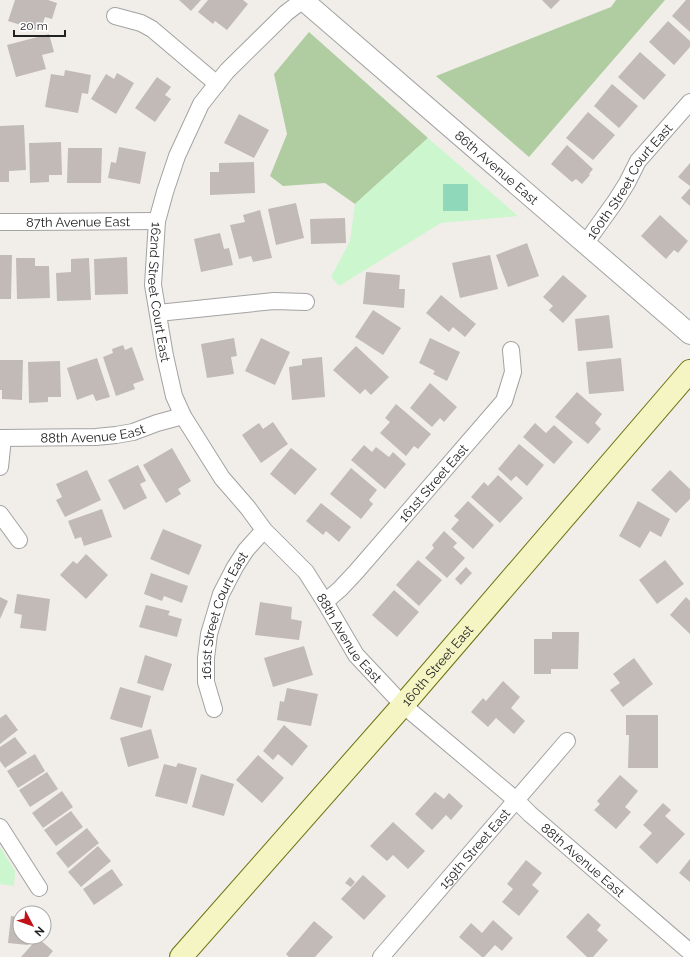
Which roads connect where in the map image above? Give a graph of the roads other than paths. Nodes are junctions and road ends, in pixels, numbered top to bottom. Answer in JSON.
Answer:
{"nodes":[{"id":1,"x":303,"y":0,"type":"edge"},
{"id":2,"x":115,"y":16,"type":"dead end"},
{"id":3,"x":217,"y":84,"type":"junction"},
{"id":4,"x":690,"y":102,"type":"edge"},
{"id":5,"x":0,"y":222,"type":"edge"},
{"id":6,"x":157,"y":222,"type":"junction"},
{"id":7,"x":585,"y":244,"type":"junction"},
{"id":8,"x":306,"y":302,"type":"dead end"},
{"id":9,"x":158,"y":313,"type":"junction"},
{"id":10,"x":690,"y":334,"type":"edge"},
{"id":11,"x":511,"y":350,"type":"dead end"},
{"id":12,"x":690,"y":371,"type":"edge"},
{"id":13,"x":183,"y":416,"type":"junction"},
{"id":14,"x":1,"y":438,"type":"edge"},
{"id":15,"x":0,"y":467,"type":"edge"},
{"id":16,"x":0,"y":514,"type":"edge"},
{"id":17,"x":264,"y":530,"type":"junction"},
{"id":18,"x":19,"y":540,"type":"dead end"},
{"id":19,"x":325,"y":602,"type":"junction"},
{"id":20,"x":403,"y":705,"type":"junction"},
{"id":21,"x":214,"y":709,"type":"dead end"},
{"id":22,"x":567,"y":741,"type":"dead end"},
{"id":23,"x":516,"y":800,"type":"junction"},
{"id":24,"x":0,"y":827,"type":"edge"},
{"id":25,"x":39,"y":888,"type":"dead end"},
{"id":26,"x":690,"y":952,"type":"edge"},
{"id":27,"x":181,"y":957,"type":"edge"},
{"id":28,"x":382,"y":957,"type":"edge"}],
"edges":[{"from":1,"to":3,"type":"street","name":"162nd Street Court East"},
{"from":1,"to":7,"type":"street","name":"86th Avenue East"},
{"from":2,"to":3,"type":"street"},
{"from":3,"to":6,"type":"street","name":"162nd Street Court East"},
{"from":4,"to":7,"type":"street","name":"160th Street Court East"},
{"from":5,"to":6,"type":"street","name":"87th Avenue East"},
{"from":6,"to":9,"type":"street","name":"162nd Street Court East"},
{"from":7,"to":10,"type":"street","name":"86th Avenue East"},
{"from":8,"to":9,"type":"street"},
{"from":9,"to":13,"type":"street","name":"162nd Street Court East"},
{"from":11,"to":19,"type":"street","name":"161st Street East"},
{"from":12,"to":20,"type":"main road","name":"160th Street East"},
{"from":13,"to":14,"type":"street","name":"88th Avenue East"},
{"from":13,"to":17,"type":"street","name":"88th Avenue East"},
{"from":14,"to":15,"type":"street"},
{"from":16,"to":18,"type":"street"},
{"from":17,"to":19,"type":"street","name":"88th Avenue East"},
{"from":17,"to":21,"type":"street","name":"161st Street Court East"},
{"from":19,"to":20,"type":"street","name":"88th Avenue East"},
{"from":20,"to":23,"type":"street","name":"88th Avenue East"},
{"from":20,"to":27,"type":"main road","name":"160th Street East"},
{"from":22,"to":23,"type":"street","name":"159th Street East"},
{"from":23,"to":26,"type":"street","name":"88th Avenue East"},
{"from":23,"to":28,"type":"street","name":"159th Street East"},
{"from":24,"to":25,"type":"street"}]}
